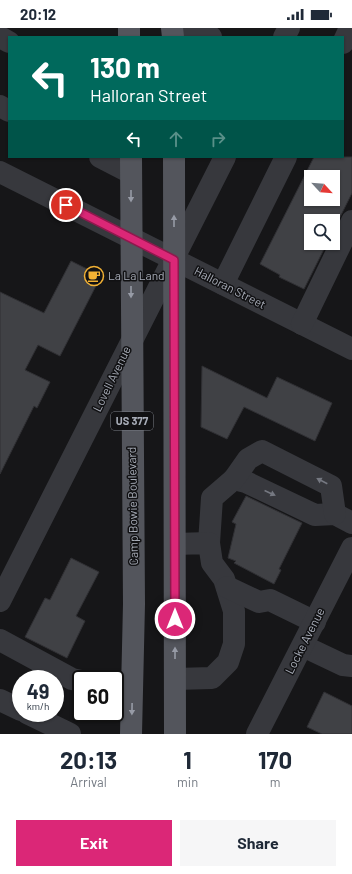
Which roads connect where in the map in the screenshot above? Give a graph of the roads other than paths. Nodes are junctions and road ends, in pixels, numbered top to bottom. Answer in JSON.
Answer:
{"nodes":[{"id":1,"x":350,"y":28,"type":"edge"},
{"id":2,"x":179,"y":30,"type":"edge"},
{"id":3,"x":206,"y":36,"type":"edge"},
{"id":4,"x":344,"y":41,"type":"edge"},
{"id":5,"x":104,"y":158,"type":"edge"},
{"id":6,"x":174,"y":158,"type":"edge"},
{"id":7,"x":225,"y":158,"type":"edge"},
{"id":8,"x":286,"y":158,"type":"edge"},
{"id":9,"x":131,"y":165,"type":"edge"},
{"id":10,"x":0,"y":172,"type":"edge"},
{"id":11,"x":352,"y":221,"type":"edge"},
{"id":12,"x":131,"y":239,"type":"junction"},
{"id":13,"x":174,"y":260,"type":"junction"},
{"id":14,"x":223,"y":284,"type":"junction"},
{"id":15,"x":302,"y":324,"type":"junction"},
{"id":16,"x":131,"y":340,"type":"junction"},
{"id":17,"x":352,"y":349,"type":"edge"},
{"id":18,"x":234,"y":479,"type":"junction"},
{"id":19,"x":343,"y":518,"type":"edge"},
{"id":20,"x":208,"y":542,"type":"junction"},
{"id":21,"x":175,"y":544,"type":"junction"},
{"id":22,"x":352,"y":548,"type":"edge"},
{"id":23,"x":227,"y":587,"type":"junction"},
{"id":24,"x":0,"y":601,"type":"edge"},
{"id":25,"x":315,"y":622,"type":"junction"},
{"id":26,"x":0,"y":640,"type":"edge"},
{"id":27,"x":303,"y":646,"type":"junction"},
{"id":28,"x":352,"y":666,"type":"edge"},
{"id":29,"x":72,"y":679,"type":"edge"},
{"id":30,"x":175,"y":679,"type":"junction"},
{"id":31,"x":124,"y":684,"type":"edge"},
{"id":32,"x":0,"y":700,"type":"edge"},
{"id":33,"x":12,"y":706,"type":"edge"},
{"id":34,"x":45,"y":722,"type":"edge"},
{"id":35,"x":70,"y":734,"type":"edge"},
{"id":36,"x":131,"y":734,"type":"edge"},
{"id":37,"x":175,"y":734,"type":"edge"},
{"id":38,"x":257,"y":734,"type":"edge"}],
"edges":[{"from":1,"to":4,"type":"street"},
{"from":2,"to":3,"type":"street"},
{"from":5,"to":9,"type":"street"},
{"from":13,"to":6,"type":"main road","one_way":true},
{"from":7,"to":13,"type":"street","name":"Lovell Avenue"},
{"from":8,"to":14,"type":"street"},
{"from":9,"to":12,"type":"main road","name":"Camp Bowie Boulevard","number":"US 377","one_way":true},
{"from":10,"to":12,"type":"street","name":"Halloran Street"},
{"from":11,"to":15,"type":"street"},
{"from":12,"to":13,"type":"street","name":"Halloran Street"},
{"from":12,"to":16,"type":"main road","name":"Camp Bowie Boulevard","number":"US 377","one_way":true},
{"from":13,"to":14,"type":"street","name":"Halloran Street"},
{"from":13,"to":16,"type":"street","name":"Lovell Avenue"},
{"from":13,"to":21,"type":"main road"},
{"from":14,"to":15,"type":"street","name":"Halloran Street"},
{"from":15,"to":17,"type":"street","name":"Halloran Street"},
{"from":16,"to":24,"type":"street","name":"Lovell Avenue"},
{"from":16,"to":31,"type":"main road","name":"Camp Bowie Boulevard","number":"US 377"},
{"from":18,"to":19,"type":"street","one_way":true},
{"from":19,"to":18,"type":"street","one_way":true},
{"from":18,"to":20,"type":"street"},
{"from":20,"to":21,"type":"street"},
{"from":20,"to":23,"type":"street"},
{"from":30,"to":21,"type":"main road","one_way":true},
{"from":22,"to":25,"type":"street","name":"Locke Avenue"},
{"from":23,"to":25,"type":"street"},
{"from":23,"to":30,"type":"street"},
{"from":25,"to":27,"type":"street","name":"Locke Avenue"},
{"from":26,"to":29,"type":"street"},
{"from":27,"to":28,"type":"street"},
{"from":27,"to":38,"type":"street","name":"Locke Avenue"},
{"from":30,"to":37,"type":"main road"},
{"from":31,"to":36,"type":"main road","name":"Camp Bowie Boulevard","number":"US 377","one_way":true},
{"from":32,"to":33,"type":"street"},
{"from":34,"to":35,"type":"street"}]}
